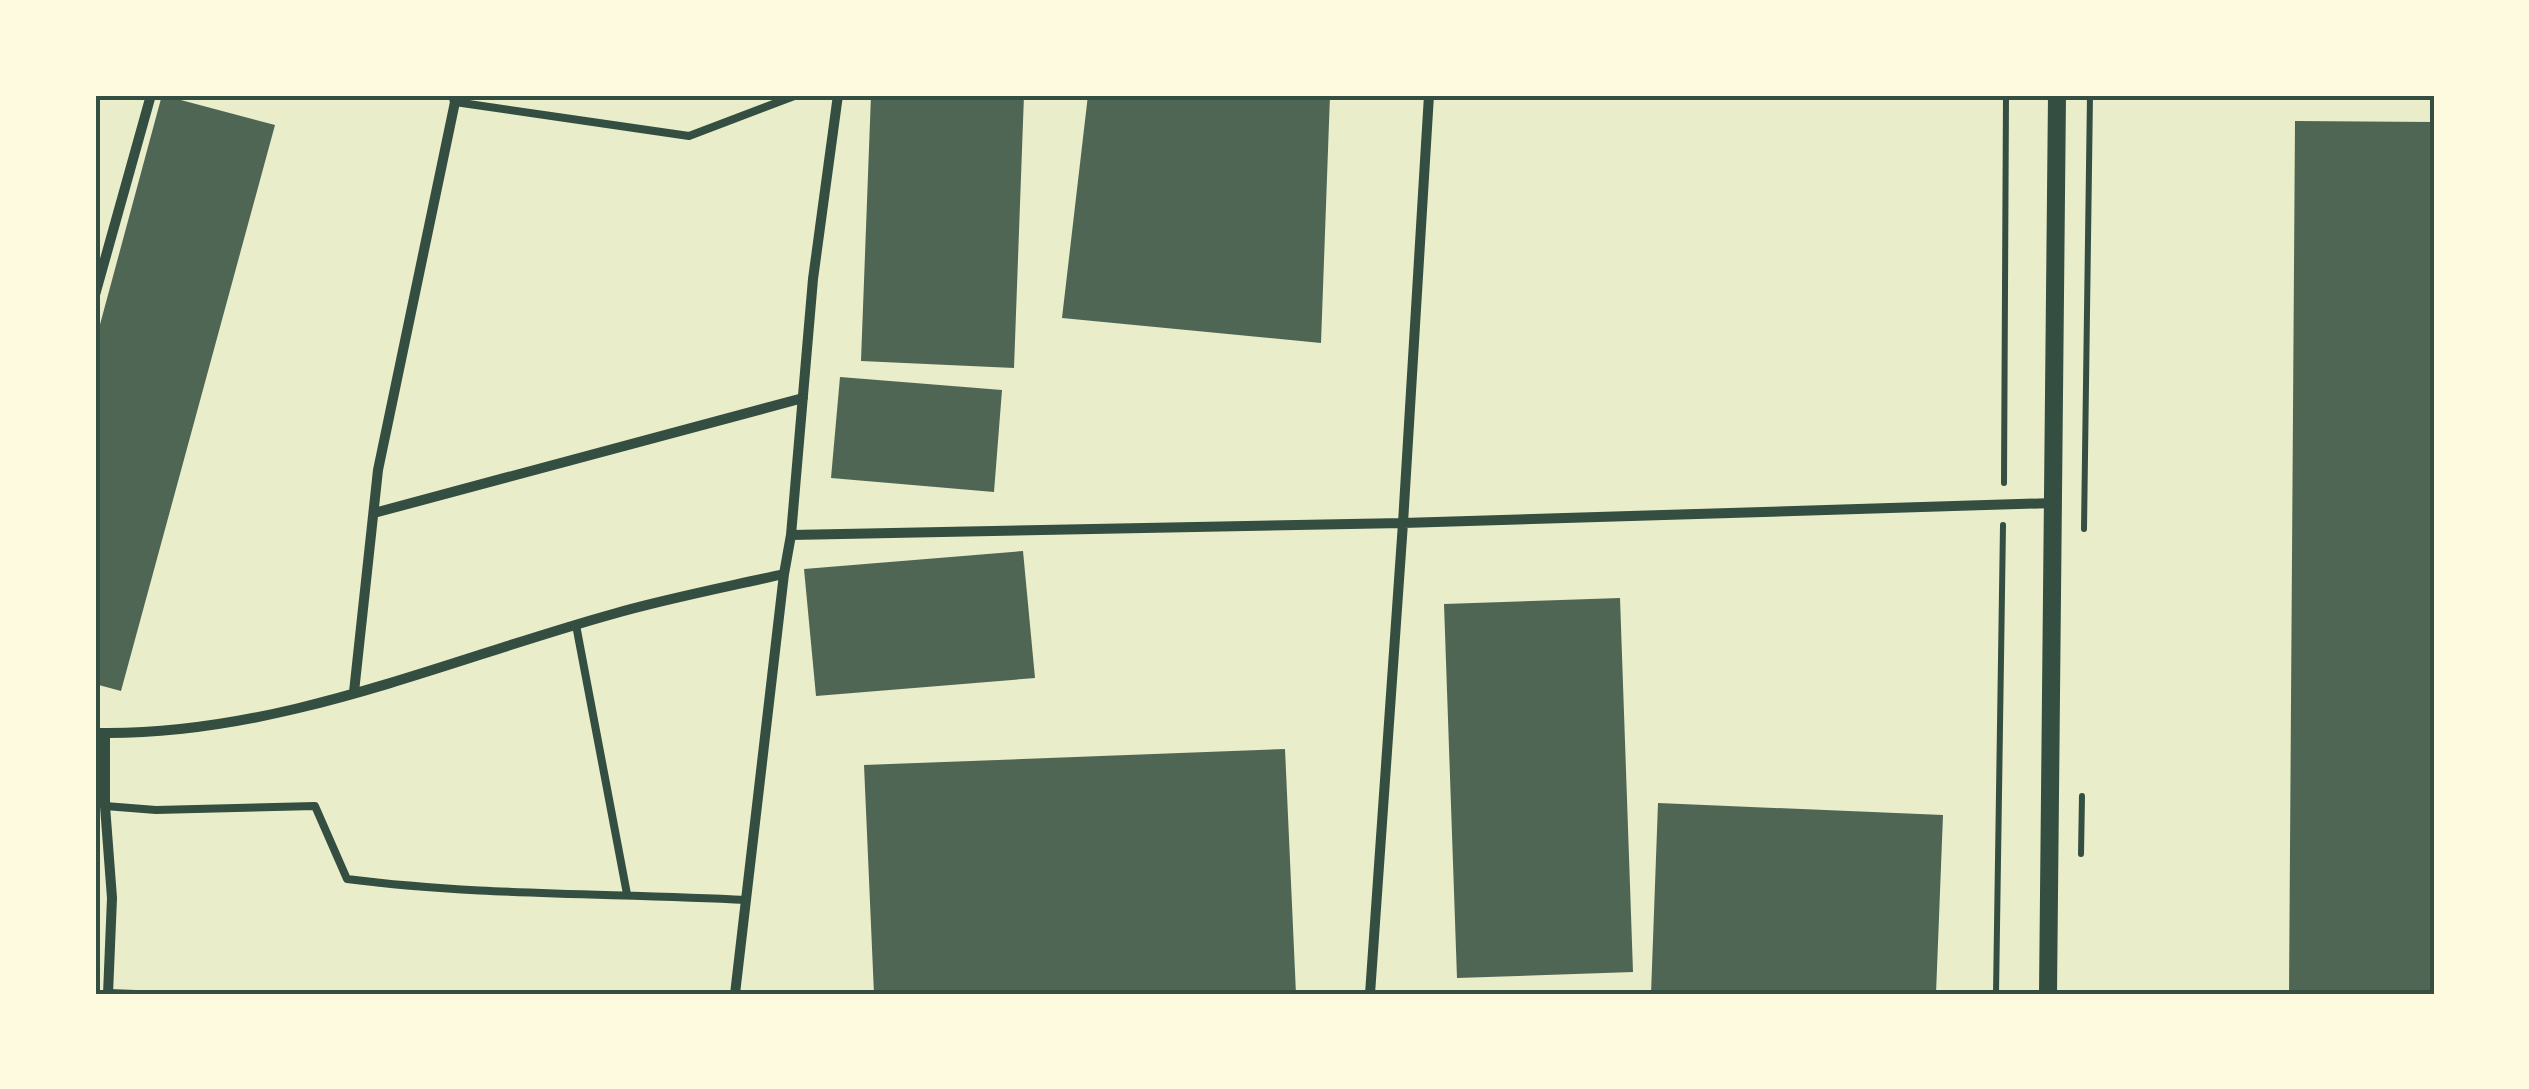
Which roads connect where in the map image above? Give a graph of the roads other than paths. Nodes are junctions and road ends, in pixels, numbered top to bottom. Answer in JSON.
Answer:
{"nodes":[{"id":1,"x":150,"y":95,"type":"edge"},
{"id":2,"x":797,"y":95,"type":"edge"},
{"id":3,"x":838,"y":95,"type":"edge"},
{"id":4,"x":1429,"y":95,"type":"edge"},
{"id":5,"x":2058,"y":95,"type":"edge"},
{"id":6,"x":454,"y":98,"type":"edge"},
{"id":7,"x":95,"y":296,"type":"edge"},
{"id":8,"x":803,"y":398,"type":"junction"},
{"id":9,"x":2053,"y":504,"type":"junction"},
{"id":10,"x":374,"y":512,"type":"junction"},
{"id":11,"x":1404,"y":524,"type":"junction"},
{"id":12,"x":791,"y":534,"type":"junction"},
{"id":13,"x":784,"y":574,"type":"junction"},
{"id":14,"x":576,"y":625,"type":"junction"},
{"id":15,"x":354,"y":692,"type":"junction"},
{"id":16,"x":100,"y":733,"type":"edge"},
{"id":17,"x":105,"y":806,"type":"junction"},
{"id":18,"x":627,"y":894,"type":"junction"},
{"id":19,"x":746,"y":900,"type":"junction"},
{"id":20,"x":108,"y":993,"type":"edge"},
{"id":21,"x":136,"y":994,"type":"edge"},
{"id":22,"x":735,"y":994,"type":"edge"},
{"id":23,"x":1370,"y":994,"type":"edge"},
{"id":24,"x":2048,"y":994,"type":"edge"}],
"edges":[{"from":1,"to":7,"type":"street"},
{"from":2,"to":6,"type":"lane"},
{"from":3,"to":8,"type":"street"},
{"from":4,"to":11,"type":"street"},
{"from":5,"to":9,"type":"street"},
{"from":6,"to":10,"type":"street"},
{"from":8,"to":10,"type":"street"},
{"from":8,"to":12,"type":"street"},
{"from":9,"to":11,"type":"street"},
{"from":9,"to":24,"type":"street"},
{"from":10,"to":15,"type":"street"},
{"from":11,"to":12,"type":"street"},
{"from":11,"to":23,"type":"street"},
{"from":12,"to":13,"type":"street"},
{"from":13,"to":14,"type":"street"},
{"from":13,"to":19,"type":"street"},
{"from":14,"to":15,"type":"street"},
{"from":14,"to":18,"type":"lane"},
{"from":15,"to":16,"type":"street"},
{"from":16,"to":17,"type":"street"},
{"from":17,"to":18,"type":"lane"},
{"from":17,"to":20,"type":"street"},
{"from":18,"to":19,"type":"lane"},
{"from":19,"to":22,"type":"street"},
{"from":20,"to":21,"type":"lane"}]}
